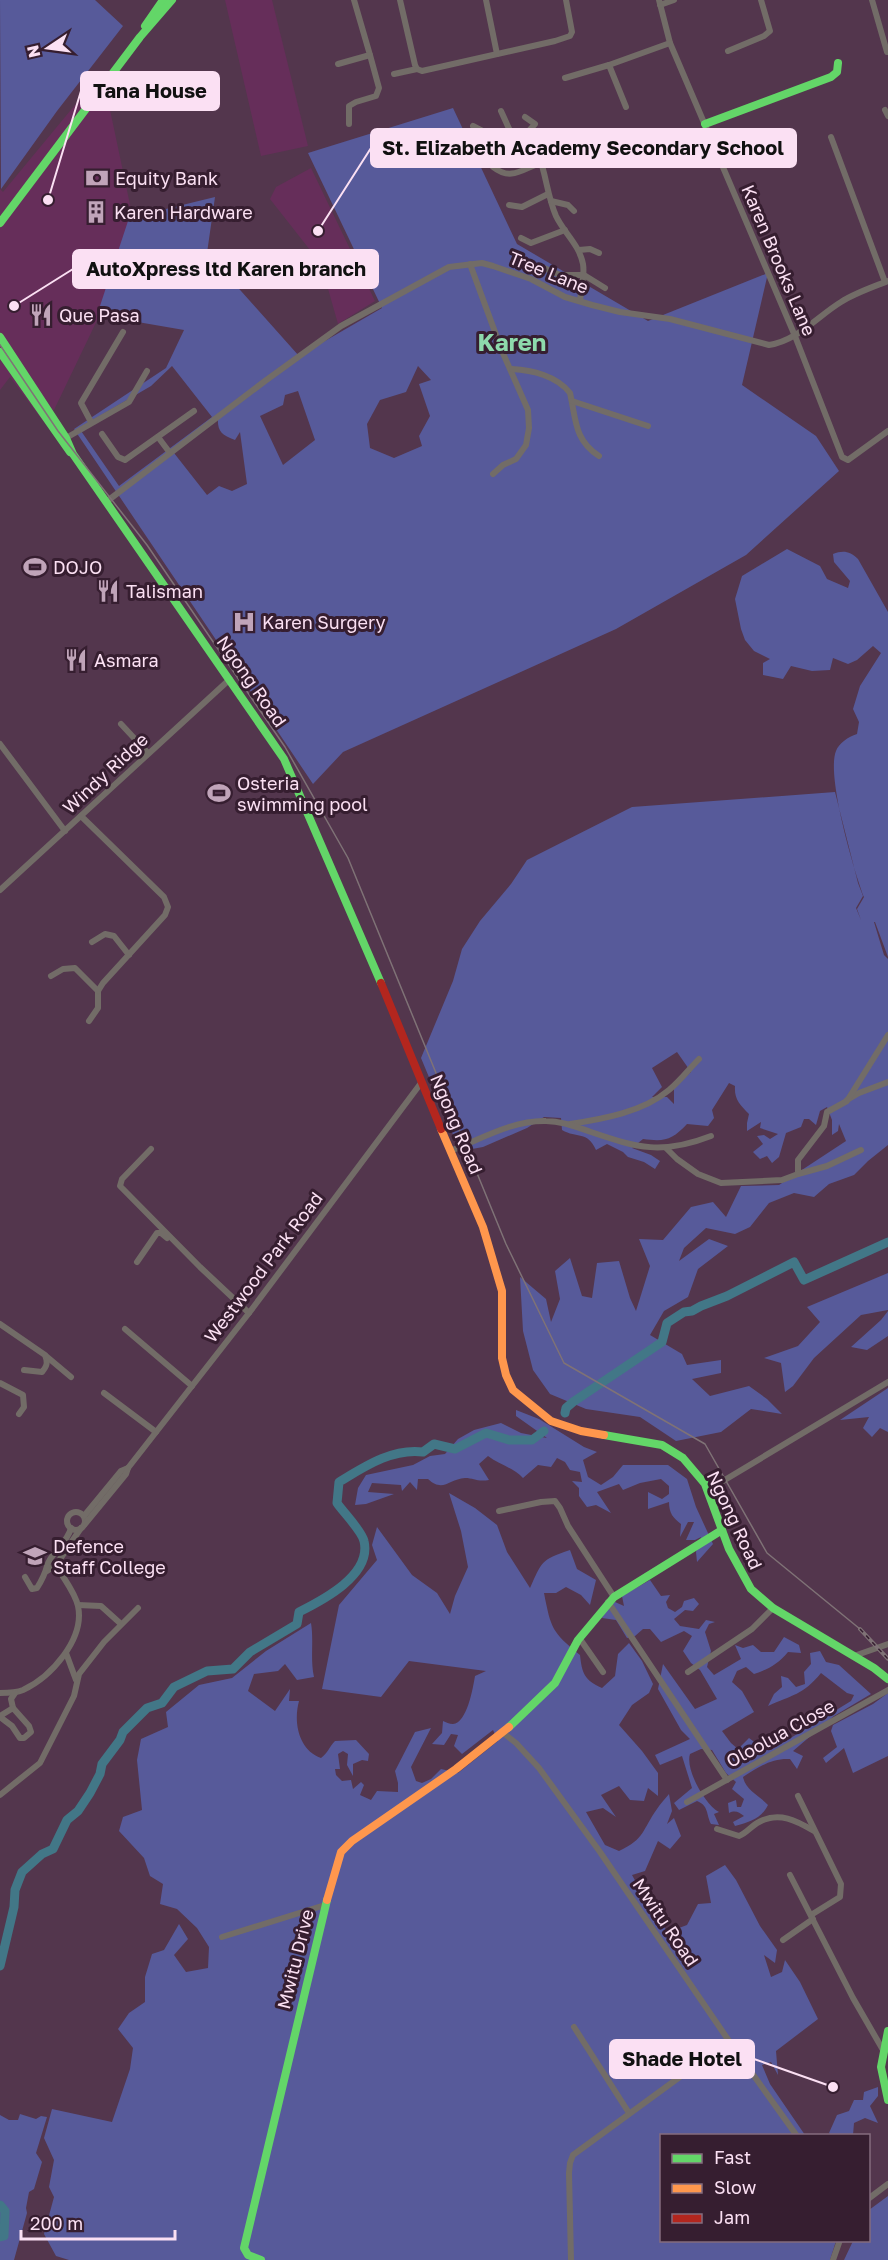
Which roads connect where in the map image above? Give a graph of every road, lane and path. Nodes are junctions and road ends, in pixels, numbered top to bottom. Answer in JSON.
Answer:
{"nodes":[{"id":1,"x":164,"y":0,"type":"edge"},
{"id":2,"x":172,"y":0,"type":"edge"},
{"id":3,"x":354,"y":0,"type":"edge"},
{"id":4,"x":400,"y":0,"type":"edge"},
{"id":5,"x":486,"y":0,"type":"edge"},
{"id":6,"x":674,"y":0,"type":"edge"},
{"id":7,"x":761,"y":0,"type":"edge"},
{"id":8,"x":872,"y":0,"type":"edge"},
{"id":9,"x":568,"y":1,"type":"edge"},
{"id":10,"x":659,"y":2,"type":"edge"},
{"id":11,"x":140,"y":37,"type":"junction"},
{"id":12,"x":670,"y":43,"type":"junction"},
{"id":13,"x":728,"y":51,"type":"dead end"},
{"id":14,"x":887,"y":52,"type":"edge"},
{"id":15,"x":497,"y":54,"type":"junction"},
{"id":16,"x":370,"y":55,"type":"junction"},
{"id":17,"x":838,"y":63,"type":"dead end"},
{"id":18,"x":338,"y":64,"type":"dead end"},
{"id":19,"x":609,"y":66,"type":"junction"},
{"id":20,"x":416,"y":67,"type":"junction"},
{"id":21,"x":394,"y":74,"type":"dead end"},
{"id":22,"x":565,"y":78,"type":"dead end"},
{"id":23,"x":626,"y":107,"type":"dead end"},
{"id":24,"x":501,"y":111,"type":"dead end"},
{"id":25,"x":525,"y":117,"type":"dead end"},
{"id":26,"x":349,"y":124,"type":"dead end"},
{"id":27,"x":705,"y":124,"type":"junction"},
{"id":28,"x":473,"y":126,"type":"dead end"},
{"id":29,"x":512,"y":133,"type":"junction"},
{"id":30,"x":526,"y":134,"type":"junction"},
{"id":31,"x":831,"y":137,"type":"dead end"},
{"id":32,"x":543,"y":162,"type":"junction"},
{"id":33,"x":559,"y":163,"type":"dead end"},
{"id":34,"x":493,"y":167,"type":"dead end"},
{"id":35,"x":550,"y":198,"type":"junction"},
{"id":36,"x":508,"y":205,"type":"dead end"},
{"id":37,"x":574,"y":211,"type":"dead end"},
{"id":38,"x":0,"y":223,"type":"edge"},
{"id":39,"x":565,"y":230,"type":"junction"},
{"id":40,"x":521,"y":238,"type":"dead end"},
{"id":41,"x":579,"y":250,"type":"junction"},
{"id":42,"x":599,"y":253,"type":"dead end"},
{"id":43,"x":470,"y":264,"type":"junction"},
{"id":44,"x":544,"y":268,"type":"dead end"},
{"id":45,"x":584,"y":275,"type":"junction"},
{"id":46,"x":886,"y":281,"type":"edge"},
{"id":47,"x":604,"y":288,"type":"dead end"},
{"id":48,"x":579,"y":301,"type":"junction"},
{"id":49,"x":123,"y":332,"type":"dead end"},
{"id":50,"x":795,"y":336,"type":"junction"},
{"id":51,"x":0,"y":337,"type":"edge"},
{"id":52,"x":0,"y":352,"type":"edge"},
{"id":53,"x":512,"y":369,"type":"junction"},
{"id":54,"x":147,"y":371,"type":"dead end"},
{"id":55,"x":34,"y":395,"type":"junction"},
{"id":56,"x":572,"y":401,"type":"junction"},
{"id":57,"x":194,"y":411,"type":"dead end"},
{"id":58,"x":91,"y":422,"type":"junction"},
{"id":59,"x":648,"y":426,"type":"dead end"},
{"id":60,"x":888,"y":431,"type":"edge"},
{"id":61,"x":102,"y":434,"type":"dead end"},
{"id":62,"x":158,"y":437,"type":"junction"},
{"id":63,"x":66,"y":438,"type":"junction"},
{"id":64,"x":170,"y":453,"type":"junction"},
{"id":65,"x":73,"y":454,"type":"junction"},
{"id":66,"x":599,"y":456,"type":"dead end"},
{"id":67,"x":493,"y":474,"type":"dead end"},
{"id":68,"x":106,"y":502,"type":"junction"},
{"id":69,"x":230,"y":679,"type":"junction"},
{"id":70,"x":121,"y":724,"type":"dead end"},
{"id":71,"x":0,"y":744,"type":"edge"},
{"id":72,"x":148,"y":753,"type":"junction"},
{"id":73,"x":81,"y":816,"type":"junction"},
{"id":74,"x":65,"y":831,"type":"junction"},
{"id":75,"x":0,"y":890,"type":"edge"},
{"id":76,"x":92,"y":942,"type":"dead end"},
{"id":77,"x":129,"y":954,"type":"junction"},
{"id":78,"x":51,"y":975,"type":"dead end"},
{"id":79,"x":98,"y":991,"type":"junction"},
{"id":80,"x":89,"y":1022,"type":"dead end"},
{"id":81,"x":888,"y":1035,"type":"edge"},
{"id":82,"x":699,"y":1059,"type":"dead end"},
{"id":83,"x":888,"y":1082,"type":"edge"},
{"id":84,"x":421,"y":1083,"type":"junction"},
{"id":85,"x":847,"y":1101,"type":"junction"},
{"id":86,"x":570,"y":1125,"type":"junction"},
{"id":87,"x":711,"y":1136,"type":"dead end"},
{"id":88,"x":666,"y":1148,"type":"junction"},
{"id":89,"x":151,"y":1149,"type":"dead end"},
{"id":90,"x":450,"y":1150,"type":"junction"},
{"id":91,"x":861,"y":1150,"type":"dead end"},
{"id":92,"x":798,"y":1174,"type":"junction"},
{"id":93,"x":137,"y":1262,"type":"dead end"},
{"id":94,"x":248,"y":1314,"type":"junction"},
{"id":95,"x":0,"y":1324,"type":"edge"},
{"id":96,"x":125,"y":1329,"type":"dead end"},
{"id":97,"x":45,"y":1355,"type":"junction"},
{"id":98,"x":24,"y":1370,"type":"dead end"},
{"id":99,"x":71,"y":1377,"type":"dead end"},
{"id":100,"x":888,"y":1382,"type":"edge"},
{"id":101,"x":0,"y":1383,"type":"edge"},
{"id":102,"x":192,"y":1386,"type":"junction"},
{"id":103,"x":104,"y":1393,"type":"dead end"},
{"id":104,"x":19,"y":1414,"type":"dead end"},
{"id":105,"x":156,"y":1432,"type":"junction"},
{"id":106,"x":128,"y":1468,"type":"junction"},
{"id":107,"x":708,"y":1490,"type":"junction"},
{"id":108,"x":499,"y":1511,"type":"dead end"},
{"id":109,"x":84,"y":1516,"type":"junction"},
{"id":110,"x":83,"y":1526,"type":"junction"},
{"id":111,"x":71,"y":1528,"type":"junction"},
{"id":112,"x":722,"y":1530,"type":"junction"},
{"id":113,"x":56,"y":1565,"type":"junction"},
{"id":114,"x":47,"y":1571,"type":"junction"},
{"id":115,"x":25,"y":1577,"type":"dead end"},
{"id":116,"x":611,"y":1599,"type":"junction"},
{"id":117,"x":78,"y":1605,"type":"junction"},
{"id":118,"x":138,"y":1608,"type":"dead end"},
{"id":119,"x":773,"y":1608,"type":"junction"},
{"id":120,"x":121,"y":1624,"type":"junction"},
{"id":121,"x":580,"y":1640,"type":"junction"},
{"id":122,"x":888,"y":1644,"type":"edge"},
{"id":123,"x":66,"y":1653,"type":"junction"},
{"id":124,"x":854,"y":1656,"type":"junction"},
{"id":125,"x":603,"y":1672,"type":"dead end"},
{"id":126,"x":688,"y":1672,"type":"dead end"},
{"id":127,"x":888,"y":1679,"type":"edge"},
{"id":128,"x":76,"y":1680,"type":"junction"},
{"id":129,"x":888,"y":1690,"type":"edge"},
{"id":130,"x":0,"y":1693,"type":"edge"},
{"id":131,"x":15,"y":1693,"type":"junction"},
{"id":132,"x":14,"y":1708,"type":"junction"},
{"id":133,"x":0,"y":1716,"type":"edge"},
{"id":134,"x":22,"y":1719,"type":"junction"},
{"id":135,"x":12,"y":1726,"type":"junction"},
{"id":136,"x":502,"y":1732,"type":"junction"},
{"id":137,"x":727,"y":1780,"type":"junction"},
{"id":138,"x":0,"y":1795,"type":"edge"},
{"id":139,"x":798,"y":1796,"type":"dead end"},
{"id":140,"x":687,"y":1802,"type":"dead end"},
{"id":141,"x":717,"y":1829,"type":"dead end"},
{"id":142,"x":815,"y":1832,"type":"junction"},
{"id":143,"x":790,"y":1875,"type":"dead end"},
{"id":144,"x":325,"y":1905,"type":"junction"},
{"id":145,"x":812,"y":1917,"type":"junction"},
{"id":146,"x":222,"y":1937,"type":"dead end"},
{"id":147,"x":783,"y":1940,"type":"dead end"},
{"id":148,"x":574,"y":2027,"type":"dead end"},
{"id":149,"x":888,"y":2031,"type":"edge"},
{"id":150,"x":729,"y":2041,"type":"junction"},
{"id":151,"x":883,"y":2050,"type":"junction"},
{"id":152,"x":888,"y":2100,"type":"edge"},
{"id":153,"x":629,"y":2113,"type":"junction"},
{"id":154,"x":795,"y":2134,"type":"edge"},
{"id":155,"x":888,"y":2184,"type":"edge"},
{"id":156,"x":870,"y":2198,"type":"edge"},
{"id":157,"x":840,"y":2242,"type":"edge"},
{"id":158,"x":261,"y":2260,"type":"edge"},
{"id":159,"x":571,"y":2260,"type":"edge"},
{"id":160,"x":833,"y":2260,"type":"edge"}],
"edges":[{"from":1,"to":11,"type":"main road"},
{"from":2,"to":11,"type":"main road"},
{"from":3,"to":16,"type":"street"},
{"from":4,"to":20,"type":"street"},
{"from":5,"to":15,"type":"street"},
{"from":6,"to":10,"type":"street"},
{"from":7,"to":13,"type":"street"},
{"from":8,"to":14,"type":"street"},
{"from":9,"to":15,"type":"street"},
{"from":10,"to":12,"type":"street","name":"Karen Brooks Lane"},
{"from":11,"to":38,"type":"main road"},
{"from":12,"to":19,"type":"street"},
{"from":12,"to":27,"type":"street","name":"Karen Brooks Lane"},
{"from":15,"to":20,"type":"street"},
{"from":16,"to":18,"type":"street"},
{"from":16,"to":26,"type":"street"},
{"from":17,"to":27,"type":"main road"},
{"from":19,"to":22,"type":"street"},
{"from":19,"to":23,"type":"street"},
{"from":20,"to":21,"type":"street"},
{"from":24,"to":29,"type":"street"},
{"from":25,"to":30,"type":"street"},
{"from":27,"to":50,"type":"street","name":"Karen Brooks Lane"},
{"from":28,"to":29,"type":"street"},
{"from":29,"to":30,"type":"street"},
{"from":30,"to":32,"type":"street"},
{"from":31,"to":46,"type":"street"},
{"from":32,"to":33,"type":"street"},
{"from":32,"to":34,"type":"street"},
{"from":32,"to":35,"type":"street"},
{"from":35,"to":36,"type":"street"},
{"from":35,"to":37,"type":"street"},
{"from":35,"to":39,"type":"street"},
{"from":39,"to":40,"type":"street"},
{"from":39,"to":41,"type":"street"},
{"from":41,"to":42,"type":"street"},
{"from":41,"to":45,"type":"street"},
{"from":43,"to":48,"type":"street","name":"Tree Lane"},
{"from":43,"to":53,"type":"street"},
{"from":43,"to":64,"type":"street","name":"Tree Lane"},
{"from":44,"to":45,"type":"street"},
{"from":45,"to":47,"type":"street"},
{"from":45,"to":48,"type":"street"},
{"from":46,"to":50,"type":"street","name":"Tree Lane"},
{"from":48,"to":50,"type":"street","name":"Tree Lane"},
{"from":49,"to":58,"type":"street"},
{"from":50,"to":60,"type":"street","name":"Karen Brooks Lane"},
{"from":51,"to":55,"type":"main road","name":"Ngong Road"},
{"from":52,"to":55,"type":"main road","name":"Ngong Road"},
{"from":53,"to":56,"type":"street"},
{"from":53,"to":67,"type":"street"},
{"from":54,"to":58,"type":"street"},
{"from":55,"to":63,"type":"main road","name":"Ngong Road"},
{"from":55,"to":65,"type":"main road","name":"Ngong Road"},
{"from":56,"to":59,"type":"street"},
{"from":56,"to":66,"type":"street"},
{"from":57,"to":62,"type":"street"},
{"from":58,"to":63,"type":"street"},
{"from":61,"to":62,"type":"street"},
{"from":62,"to":64,"type":"street"},
{"from":63,"to":65,"type":"main road","name":"Ngong Road"},
{"from":64,"to":68,"type":"street","name":"Tree Lane"},
{"from":65,"to":68,"type":"main road","name":"Ngong Road"},
{"from":68,"to":69,"type":"main road","name":"Ngong Road"},
{"from":69,"to":72,"type":"street","name":"Windy Ridge"},
{"from":69,"to":84,"type":"main road","name":"Ngong Road"},
{"from":70,"to":72,"type":"street"},
{"from":71,"to":74,"type":"street"},
{"from":72,"to":73,"type":"street","name":"Windy Ridge"},
{"from":73,"to":74,"type":"street","name":"Windy Ridge"},
{"from":73,"to":77,"type":"street"},
{"from":74,"to":75,"type":"street","name":"Windy Ridge"},
{"from":76,"to":77,"type":"street"},
{"from":77,"to":79,"type":"street"},
{"from":78,"to":79,"type":"street"},
{"from":79,"to":80,"type":"street"},
{"from":81,"to":85,"type":"street"},
{"from":82,"to":86,"type":"street"},
{"from":83,"to":85,"type":"street"},
{"from":84,"to":90,"type":"main road","name":"Ngong Road"},
{"from":84,"to":94,"type":"street","name":"Westwood Park Road"},
{"from":85,"to":92,"type":"street"},
{"from":86,"to":88,"type":"street"},
{"from":86,"to":90,"type":"street"},
{"from":87,"to":88,"type":"street"},
{"from":88,"to":92,"type":"street"},
{"from":89,"to":94,"type":"street"},
{"from":90,"to":107,"type":"main road","name":"Ngong Road"},
{"from":91,"to":92,"type":"street"},
{"from":93,"to":94,"type":"street"},
{"from":94,"to":102,"type":"street","name":"Westwood Park Road"},
{"from":95,"to":97,"type":"street"},
{"from":96,"to":102,"type":"street"},
{"from":97,"to":98,"type":"street"},
{"from":97,"to":99,"type":"street"},
{"from":100,"to":107,"type":"street"},
{"from":101,"to":104,"type":"street"},
{"from":102,"to":105,"type":"street","name":"Westwood Park Road"},
{"from":103,"to":105,"type":"street"},
{"from":105,"to":106,"type":"street","name":"Westwood Park Road"},
{"from":106,"to":109,"type":"street","name":"Westwood Park Road"},
{"from":106,"to":110,"type":"street","name":"Westwood Park Road"},
{"from":107,"to":112,"type":"main road","name":"Ngong Road"},
{"from":108,"to":116,"type":"street"},
{"from":109,"to":110,"type":"street"},
{"from":109,"to":111,"type":"street"},
{"from":110,"to":111,"type":"street"},
{"from":110,"to":113,"type":"street","name":"Westwood Park Road"},
{"from":111,"to":114,"type":"street"},
{"from":112,"to":116,"type":"main road"},
{"from":112,"to":119,"type":"main road","name":"Ngong Road"},
{"from":113,"to":114,"type":"street"},
{"from":113,"to":117,"type":"street"},
{"from":114,"to":115,"type":"street"},
{"from":116,"to":121,"type":"main road"},
{"from":116,"to":137,"type":"street"},
{"from":117,"to":120,"type":"street"},
{"from":117,"to":123,"type":"street"},
{"from":118,"to":120,"type":"street"},
{"from":119,"to":124,"type":"main road","name":"Ngong Road"},
{"from":119,"to":126,"type":"street"},
{"from":120,"to":128,"type":"street"},
{"from":121,"to":125,"type":"street"},
{"from":121,"to":136,"type":"main road"},
{"from":122,"to":124,"type":"street"},
{"from":123,"to":128,"type":"street"},
{"from":123,"to":131,"type":"street"},
{"from":124,"to":127,"type":"main road","name":"Ngong Road"},
{"from":128,"to":138,"type":"street"},
{"from":129,"to":137,"type":"street","name":"Oloolua Close"},
{"from":130,"to":131,"type":"street"},
{"from":131,"to":132,"type":"street"},
{"from":132,"to":133,"type":"street"},
{"from":132,"to":134,"type":"street"},
{"from":133,"to":135,"type":"street"},
{"from":134,"to":135,"type":"street"},
{"from":134,"to":135,"type":"street"},
{"from":136,"to":144,"type":"main road","name":"Mwitu Drive"},
{"from":136,"to":150,"type":"street","name":"Mwitu Road"},
{"from":137,"to":140,"type":"street","name":"Oloolua Close"},
{"from":139,"to":142,"type":"street"},
{"from":141,"to":142,"type":"street"},
{"from":142,"to":145,"type":"street"},
{"from":143,"to":145,"type":"street"},
{"from":144,"to":146,"type":"street"},
{"from":144,"to":158,"type":"main road","name":"Mwitu Drive"},
{"from":145,"to":147,"type":"street"},
{"from":145,"to":151,"type":"street"},
{"from":148,"to":153,"type":"street"},
{"from":149,"to":151,"type":"main road"},
{"from":150,"to":153,"type":"street"},
{"from":150,"to":154,"type":"street","name":"Mwitu Road"},
{"from":151,"to":152,"type":"main road"},
{"from":153,"to":159,"type":"street"},
{"from":155,"to":156,"type":"street"},
{"from":157,"to":160,"type":"street"}]}
